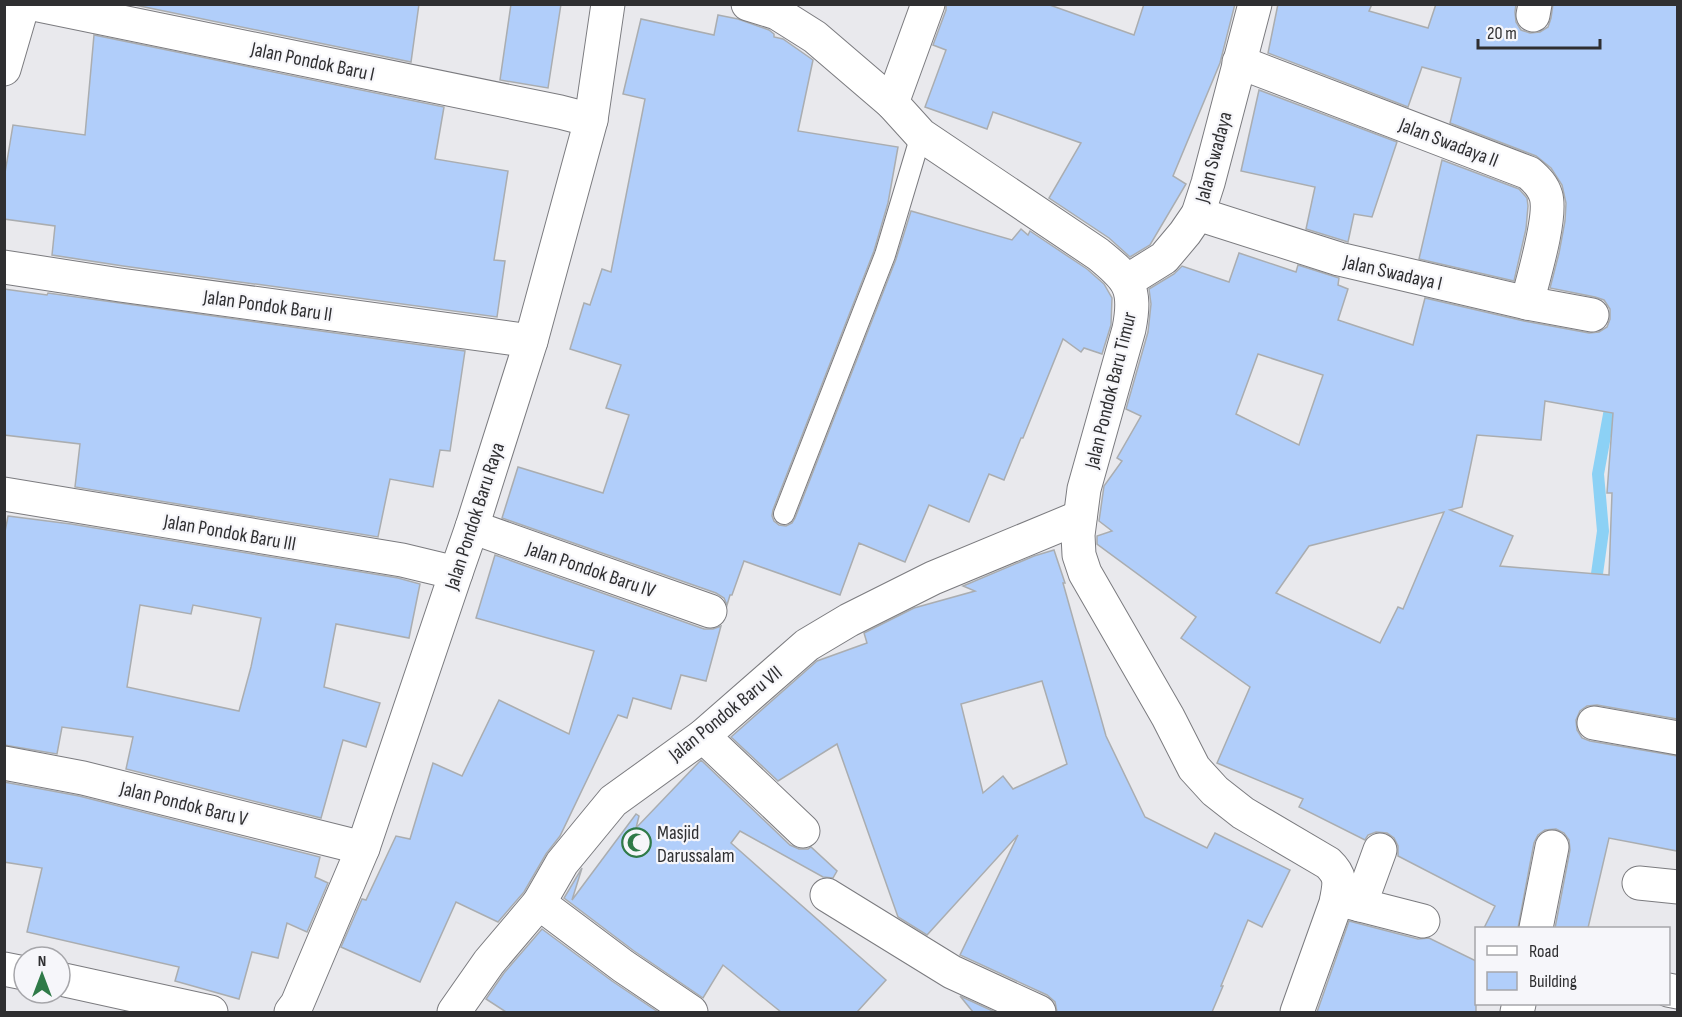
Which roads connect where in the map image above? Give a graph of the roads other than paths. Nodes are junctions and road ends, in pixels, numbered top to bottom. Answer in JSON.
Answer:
{"nodes":[{"id":1,"x":23,"y":4,"type":"edge"},
{"id":2,"x":34,"y":4,"type":"edge"},
{"id":3,"x":608,"y":4,"type":"edge"},
{"id":4,"x":748,"y":4,"type":"edge"},
{"id":5,"x":928,"y":4,"type":"edge"},
{"id":6,"x":1255,"y":4,"type":"edge"},
{"id":7,"x":1239,"y":62,"type":"junction"},
{"id":8,"x":4,"y":69,"type":"edge"},
{"id":9,"x":892,"y":103,"type":"junction"},
{"id":10,"x":591,"y":120,"type":"junction"},
{"id":11,"x":921,"y":135,"type":"junction"},
{"id":12,"x":1198,"y":214,"type":"junction"},
{"id":13,"x":4,"y":267,"type":"edge"},
{"id":14,"x":1127,"y":281,"type":"junction"},
{"id":15,"x":1527,"y":303,"type":"junction"},
{"id":16,"x":1592,"y":315,"type":"dead end"},
{"id":17,"x":531,"y":341,"type":"junction"},
{"id":18,"x":4,"y":494,"type":"edge"},
{"id":19,"x":784,"y":514,"type":"dead end"},
{"id":20,"x":1080,"y":517,"type":"junction"},
{"id":21,"x":472,"y":527,"type":"junction"},
{"id":22,"x":456,"y":573,"type":"junction"},
{"id":23,"x":710,"y":611,"type":"dead end"},
{"id":24,"x":1594,"y":723,"type":"dead end"},
{"id":25,"x":703,"y":736,"type":"junction"},
{"id":26,"x":1677,"y":738,"type":"edge"},
{"id":27,"x":4,"y":763,"type":"edge"},
{"id":28,"x":803,"y":831,"type":"dead end"},
{"id":29,"x":1552,"y":847,"type":"dead end"},
{"id":30,"x":363,"y":848,"type":"junction"},
{"id":31,"x":1380,"y":850,"type":"dead end"},
{"id":32,"x":1639,"y":883,"type":"dead end"},
{"id":33,"x":1677,"y":887,"type":"edge"},
{"id":34,"x":827,"y":895,"type":"dead end"},
{"id":35,"x":1348,"y":902,"type":"junction"},
{"id":36,"x":539,"y":903,"type":"junction"},
{"id":37,"x":1423,"y":921,"type":"dead end"},
{"id":38,"x":1536,"y":927,"type":"edge"},
{"id":39,"x":72,"y":982,"type":"edge"},
{"id":40,"x":211,"y":1012,"type":"edge"},
{"id":41,"x":291,"y":1012,"type":"edge"},
{"id":42,"x":454,"y":1012,"type":"edge"},
{"id":43,"x":691,"y":1012,"type":"edge"},
{"id":44,"x":1039,"y":1012,"type":"edge"},
{"id":45,"x":1297,"y":1012,"type":"edge"}],
"edges":[{"from":1,"to":8,"type":"street"},
{"from":2,"to":10,"type":"street","name":"Jalan Pondok Baru I"},
{"from":3,"to":10,"type":"street","name":"Jalan Pondok Baru Raya"},
{"from":4,"to":9,"type":"street"},
{"from":5,"to":9,"type":"street"},
{"from":6,"to":7,"type":"street","name":"Jalan Swadaya"},
{"from":7,"to":12,"type":"street","name":"Jalan Swadaya"},
{"from":7,"to":15,"type":"street","name":"Jalan Swadaya II"},
{"from":9,"to":11,"type":"street"},
{"from":10,"to":17,"type":"street","name":"Jalan Pondok Baru Raya"},
{"from":11,"to":14,"type":"street"},
{"from":11,"to":19,"type":"lane"},
{"from":12,"to":14,"type":"street","name":"Jalan Swadaya"},
{"from":12,"to":15,"type":"street","name":"Jalan Swadaya I"},
{"from":13,"to":17,"type":"street","name":"Jalan Pondok Baru II"},
{"from":14,"to":20,"type":"street","name":"Jalan Pondok Baru Timur"},
{"from":15,"to":16,"type":"street","name":"Jalan Swadaya I"},
{"from":17,"to":21,"type":"street","name":"Jalan Pondok Baru Raya"},
{"from":18,"to":22,"type":"street","name":"Jalan Pondok Baru III"},
{"from":20,"to":25,"type":"street","name":"Jalan Pondok Baru VII"},
{"from":20,"to":35,"type":"street","name":"Jalan Pondok Baru Timur"},
{"from":21,"to":22,"type":"street","name":"Jalan Pondok Baru Raya"},
{"from":21,"to":23,"type":"street","name":"Jalan Pondok Baru IV"},
{"from":22,"to":30,"type":"street","name":"Jalan Pondok Baru Raya"},
{"from":24,"to":26,"type":"street"},
{"from":25,"to":28,"type":"street"},
{"from":25,"to":36,"type":"street","name":"Jalan Pondok Baru VII"},
{"from":27,"to":30,"type":"street","name":"Jalan Pondok Baru V"},
{"from":29,"to":38,"type":"street"},
{"from":30,"to":41,"type":"street","name":"Jalan Pondok Baru Raya"},
{"from":31,"to":35,"type":"street"},
{"from":32,"to":33,"type":"street"},
{"from":34,"to":44,"type":"street"},
{"from":35,"to":37,"type":"street"},
{"from":35,"to":45,"type":"street"},
{"from":36,"to":42,"type":"street","name":"Jalan Pondok Baru VII"},
{"from":36,"to":43,"type":"street"},
{"from":39,"to":40,"type":"street"}]}
